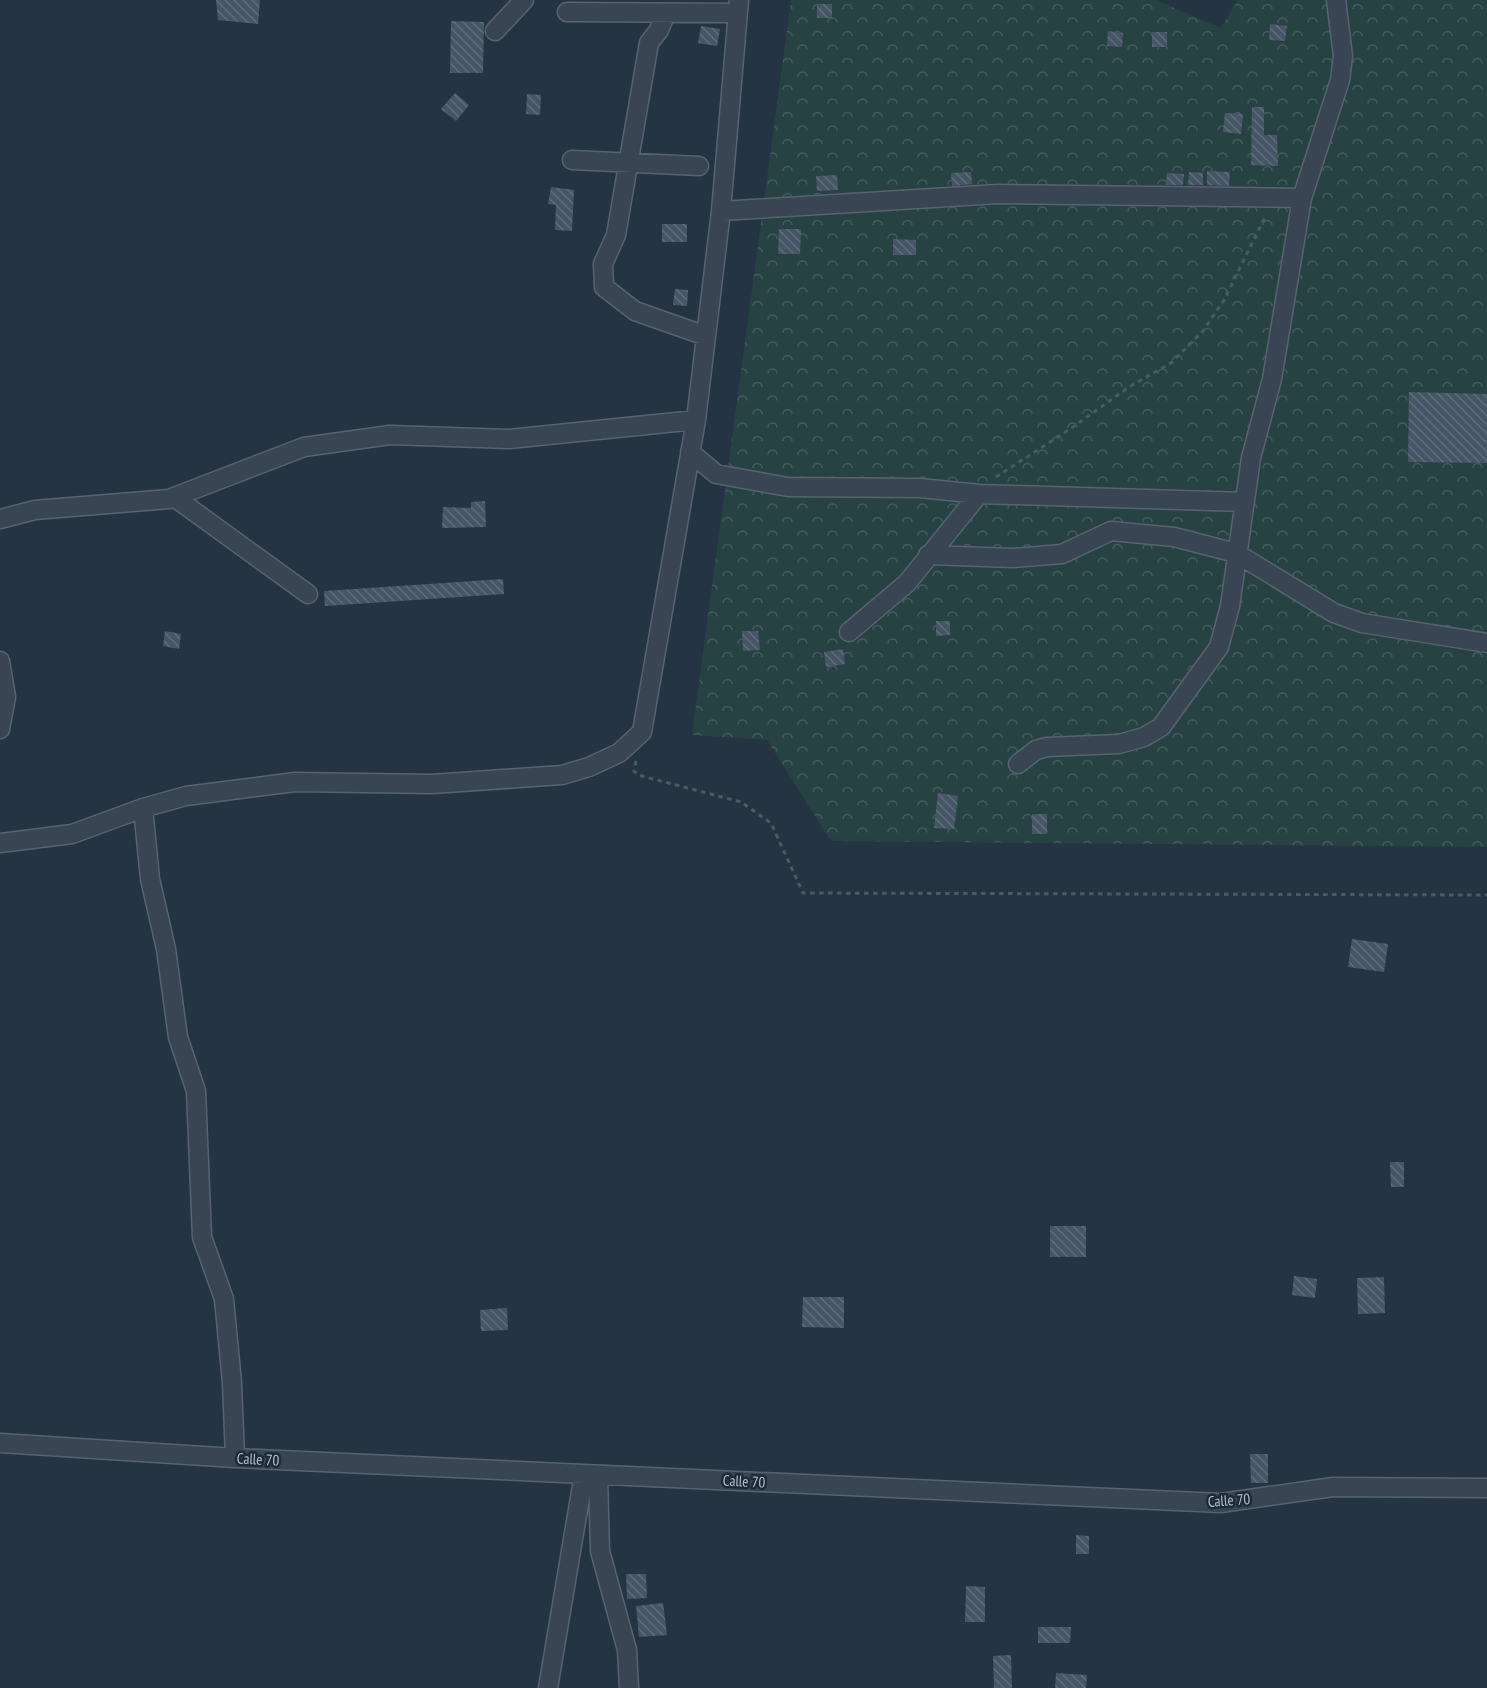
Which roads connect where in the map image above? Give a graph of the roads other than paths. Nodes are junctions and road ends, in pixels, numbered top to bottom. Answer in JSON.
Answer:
{"nodes":[{"id":1,"x":524,"y":0,"type":"edge"},
{"id":2,"x":1336,"y":0,"type":"edge"},
{"id":3,"x":738,"y":6,"type":"edge"},
{"id":4,"x":567,"y":12,"type":"dead end"},
{"id":5,"x":666,"y":13,"type":"junction"},
{"id":6,"x":495,"y":31,"type":"dead end"},
{"id":7,"x":572,"y":160,"type":"dead end"},
{"id":8,"x":629,"y":163,"type":"junction"},
{"id":9,"x":699,"y":166,"type":"dead end"},
{"id":10,"x":1302,"y":198,"type":"junction"},
{"id":11,"x":721,"y":211,"type":"junction"},
{"id":12,"x":706,"y":336,"type":"junction"},
{"id":13,"x":696,"y":420,"type":"junction"},
{"id":14,"x":690,"y":452,"type":"junction"},
{"id":15,"x":979,"y":494,"type":"junction"},
{"id":16,"x":174,"y":497,"type":"junction"},
{"id":17,"x":1245,"y":502,"type":"junction"},
{"id":18,"x":0,"y":519,"type":"edge"},
{"id":19,"x":1236,"y":553,"type":"junction"},
{"id":20,"x":928,"y":555,"type":"junction"},
{"id":21,"x":308,"y":594,"type":"dead end"},
{"id":22,"x":849,"y":632,"type":"dead end"},
{"id":23,"x":1487,"y":643,"type":"edge"},
{"id":24,"x":0,"y":661,"type":"edge"},
{"id":25,"x":0,"y":729,"type":"edge"},
{"id":26,"x":1018,"y":764,"type":"dead end"},
{"id":27,"x":143,"y":808,"type":"junction"},
{"id":28,"x":0,"y":843,"type":"edge"},
{"id":29,"x":0,"y":1443,"type":"edge"},
{"id":30,"x":235,"y":1458,"type":"junction"},
{"id":31,"x":591,"y":1474,"type":"junction"},
{"id":32,"x":1487,"y":1488,"type":"edge"},
{"id":33,"x":548,"y":1688,"type":"edge"},
{"id":34,"x":629,"y":1688,"type":"edge"}],
"edges":[{"from":1,"to":6,"type":"street"},
{"from":2,"to":10,"type":"street"},
{"from":3,"to":5,"type":"street"},
{"from":3,"to":11,"type":"street"},
{"from":4,"to":5,"type":"street"},
{"from":5,"to":8,"type":"street"},
{"from":7,"to":8,"type":"street"},
{"from":8,"to":9,"type":"street"},
{"from":8,"to":12,"type":"street"},
{"from":10,"to":11,"type":"street"},
{"from":10,"to":17,"type":"street"},
{"from":11,"to":12,"type":"street"},
{"from":12,"to":13,"type":"street"},
{"from":13,"to":14,"type":"street"},
{"from":13,"to":16,"type":"street"},
{"from":14,"to":15,"type":"street"},
{"from":14,"to":27,"type":"street"},
{"from":15,"to":17,"type":"street"},
{"from":15,"to":20,"type":"street"},
{"from":16,"to":18,"type":"street"},
{"from":16,"to":21,"type":"street"},
{"from":17,"to":19,"type":"street"},
{"from":19,"to":20,"type":"street"},
{"from":19,"to":23,"type":"street"},
{"from":19,"to":26,"type":"street"},
{"from":20,"to":22,"type":"street"},
{"from":24,"to":25,"type":"street"},
{"from":27,"to":28,"type":"street"},
{"from":27,"to":30,"type":"street"},
{"from":29,"to":30,"type":"street","name":"Calle 70"},
{"from":30,"to":31,"type":"street","name":"Calle 70"},
{"from":31,"to":32,"type":"street","name":"Calle 70"},
{"from":31,"to":33,"type":"street"},
{"from":31,"to":34,"type":"street"}]}
